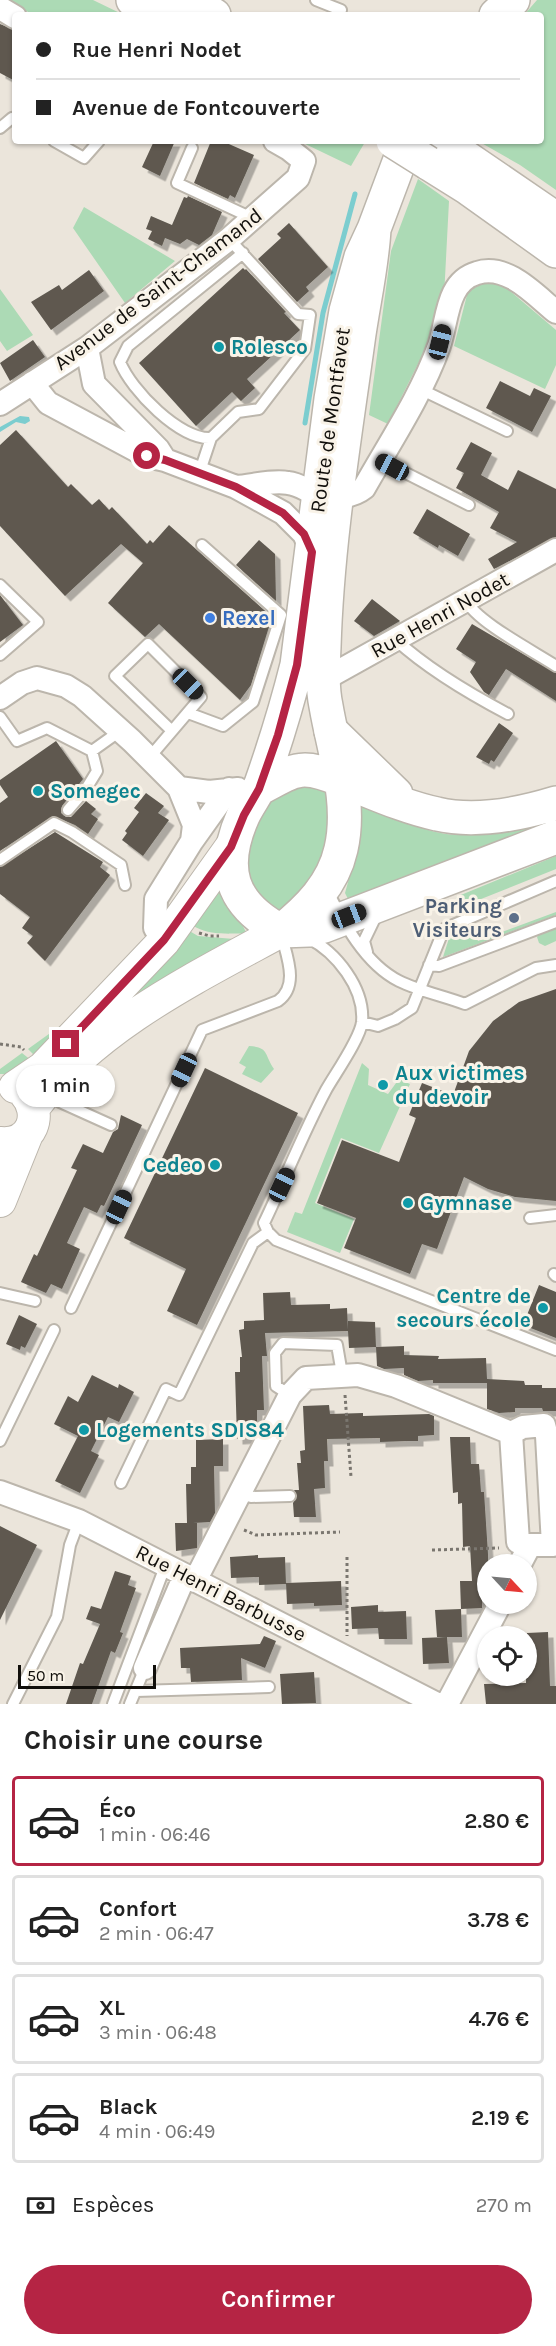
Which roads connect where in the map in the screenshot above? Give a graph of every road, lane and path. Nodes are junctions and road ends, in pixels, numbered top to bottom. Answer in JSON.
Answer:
{"nodes":[{"id":1,"x":133,"y":0,"type":"edge"},
{"id":2,"x":183,"y":0,"type":"edge"},
{"id":3,"x":316,"y":0,"type":"edge"},
{"id":4,"x":513,"y":0,"type":"edge"},
{"id":5,"x":341,"y":10,"type":"dead end"},
{"id":6,"x":158,"y":12,"type":"edge"},
{"id":7,"x":208,"y":12,"type":"edge"},
{"id":8,"x":499,"y":12,"type":"edge"},
{"id":9,"x":12,"y":118,"type":"edge"},
{"id":10,"x":0,"y":128,"type":"edge"},
{"id":11,"x":59,"y":144,"type":"edge"},
{"id":12,"x":96,"y":144,"type":"edge"},
{"id":13,"x":281,"y":144,"type":"edge"},
{"id":14,"x":407,"y":144,"type":"edge"},
{"id":15,"x":192,"y":148,"type":"dead end"},
{"id":16,"x":426,"y":148,"type":"edge"},
{"id":17,"x":252,"y":218,"type":"junction"},
{"id":18,"x":556,"y":219,"type":"edge"},
{"id":19,"x":374,"y":229,"type":"junction"},
{"id":20,"x":236,"y":246,"type":"junction"},
{"id":21,"x":556,"y":251,"type":"edge"},
{"id":22,"x":556,"y":312,"type":"edge"},
{"id":23,"x":87,"y":348,"type":"junction"},
{"id":24,"x":32,"y":383,"type":"junction"},
{"id":25,"x":420,"y":389,"type":"junction"},
{"id":26,"x":2,"y":397,"type":"edge"},
{"id":27,"x":507,"y":431,"type":"dead end"},
{"id":28,"x":211,"y":438,"type":"junction"},
{"id":29,"x":324,"y":457,"type":"junction"},
{"id":30,"x":165,"y":460,"type":"junction"},
{"id":31,"x":380,"y":460,"type":"junction"},
{"id":32,"x":199,"y":474,"type":"junction"},
{"id":33,"x":287,"y":482,"type":"junction"},
{"id":34,"x":236,"y":487,"type":"junction"},
{"id":35,"x":329,"y":496,"type":"junction"},
{"id":36,"x":469,"y":505,"type":"dead end"},
{"id":37,"x":283,"y":513,"type":"junction"},
{"id":38,"x":202,"y":544,"type":"dead end"},
{"id":39,"x":556,"y":550,"type":"edge"},
{"id":40,"x":312,"y":552,"type":"junction"},
{"id":41,"x":0,"y":585,"type":"edge"},
{"id":42,"x":466,"y":600,"type":"junction"},
{"id":43,"x":396,"y":640,"type":"junction"},
{"id":44,"x":0,"y":656,"type":"edge"},
{"id":45,"x":556,"y":666,"type":"edge"},
{"id":46,"x":323,"y":680,"type":"junction"},
{"id":47,"x":1,"y":700,"type":"edge"},
{"id":48,"x":188,"y":713,"type":"junction"},
{"id":49,"x":508,"y":714,"type":"dead end"},
{"id":50,"x":120,"y":731,"type":"junction"},
{"id":51,"x":172,"y":731,"type":"junction"},
{"id":52,"x":331,"y":731,"type":"junction"},
{"id":53,"x":92,"y":751,"type":"junction"},
{"id":54,"x":149,"y":758,"type":"junction"},
{"id":55,"x":340,"y":780,"type":"junction"},
{"id":56,"x":179,"y":788,"type":"junction"},
{"id":57,"x":244,"y":789,"type":"junction"},
{"id":58,"x":556,"y":803,"type":"edge"},
{"id":59,"x":408,"y":806,"type":"junction"},
{"id":60,"x":68,"y":810,"type":"dead end"},
{"id":61,"x":556,"y":837,"type":"edge"},
{"id":62,"x":192,"y":841,"type":"junction"},
{"id":63,"x":231,"y":847,"type":"junction"},
{"id":64,"x":0,"y":860,"type":"edge"},
{"id":65,"x":556,"y":882,"type":"edge"},
{"id":66,"x":125,"y":885,"type":"dead end"},
{"id":67,"x":325,"y":887,"type":"junction"},
{"id":68,"x":394,"y":898,"type":"junction"},
{"id":69,"x":341,"y":919,"type":"junction"},
{"id":70,"x":556,"y":922,"type":"edge"},
{"id":71,"x":281,"y":931,"type":"junction"},
{"id":72,"x":164,"y":940,"type":"junction"},
{"id":73,"x":367,"y":952,"type":"junction"},
{"id":74,"x":429,"y":965,"type":"junction"},
{"id":75,"x":556,"y":965,"type":"edge"},
{"id":76,"x":420,"y":988,"type":"junction"},
{"id":77,"x":362,"y":1022,"type":"junction"},
{"id":78,"x":17,"y":1114,"type":"edge"},
{"id":79,"x":111,"y":1125,"type":"dead end"},
{"id":80,"x":4,"y":1191,"type":"edge"},
{"id":81,"x":556,"y":1215,"type":"edge"},
{"id":82,"x":530,"y":1218,"type":"dead end"},
{"id":83,"x":268,"y":1232,"type":"junction"},
{"id":84,"x":0,"y":1293,"type":"edge"},
{"id":85,"x":35,"y":1302,"type":"dead end"},
{"id":86,"x":71,"y":1308,"type":"dead end"},
{"id":87,"x":54,"y":1330,"type":"dead end"},
{"id":88,"x":556,"y":1350,"type":"edge"},
{"id":89,"x":342,"y":1374,"type":"junction"},
{"id":90,"x":290,"y":1395,"type":"junction"},
{"id":91,"x":511,"y":1433,"type":"junction"},
{"id":92,"x":0,"y":1441,"type":"edge"},
{"id":93,"x":351,"y":1477,"type":"dead end"},
{"id":94,"x":121,"y":1483,"type":"dead end"},
{"id":95,"x":0,"y":1492,"type":"edge"},
{"id":96,"x":239,"y":1494,"type":"junction"},
{"id":97,"x":290,"y":1496,"type":"dead end"},
{"id":98,"x":79,"y":1521,"type":"junction"},
{"id":99,"x":225,"y":1521,"type":"junction"},
{"id":100,"x":340,"y":1532,"type":"dead end"},
{"id":101,"x":554,"y":1545,"type":"edge"},
{"id":102,"x":432,"y":1550,"type":"dead end"},
{"id":103,"x":523,"y":1551,"type":"edge"},
{"id":104,"x":347,"y":1557,"type":"dead end"},
{"id":105,"x":182,"y":1573,"type":"junction"},
{"id":106,"x":495,"y":1614,"type":"edge"},
{"id":107,"x":348,"y":1658,"type":"junction"},
{"id":108,"x":145,"y":1668,"type":"joint"},
{"id":109,"x":269,"y":1687,"type":"dead end"},
{"id":110,"x":136,"y":1691,"type":"junction"},
{"id":111,"x":13,"y":1704,"type":"edge"},
{"id":112,"x":113,"y":1704,"type":"edge"},
{"id":113,"x":130,"y":1704,"type":"edge"},
{"id":114,"x":437,"y":1704,"type":"edge"},
{"id":115,"x":447,"y":1704,"type":"edge"}],
"edges":[{"from":1,"to":6,"type":"main road"},
{"from":2,"to":7,"type":"main road"},
{"from":3,"to":5,"type":"lane"},
{"from":4,"to":8,"type":"main road"},
{"from":9,"to":10,"type":"lane"},
{"from":11,"to":12,"type":"lane"},
{"from":13,"to":17,"type":"street","name":"Avenue de Saint-Chamand"},
{"from":14,"to":16,"type":"main road","bridge":true},
{"from":15,"to":17,"type":"lane"},
{"from":16,"to":18,"type":"main road"},
{"from":16,"to":19,"type":"main road","name":"Route de Montfavet"},
{"from":16,"to":21,"type":"main road"},
{"from":17,"to":20,"type":"street","name":"Avenue de Saint-Chamand"},
{"from":19,"to":29,"type":"main road","name":"Route de Montfavet"},
{"from":19,"to":35,"type":"main road","name":"Route de Montfavet"},
{"from":20,"to":23,"type":"street","name":"Avenue de Saint-Chamand"},
{"from":20,"to":28,"type":"lane"},
{"from":20,"to":28,"type":"lane"},
{"from":22,"to":25,"type":"street"},
{"from":23,"to":24,"type":"street","name":"Avenue de Saint-Chamand"},
{"from":23,"to":30,"type":"street"},
{"from":24,"to":26,"type":"street","name":"Avenue de Saint-Chamand"},
{"from":24,"to":30,"type":"street"},
{"from":25,"to":27,"type":"lane"},
{"from":25,"to":31,"type":"street"},
{"from":28,"to":32,"type":"lane"},
{"from":29,"to":33,"type":"street"},
{"from":29,"to":35,"type":"main road","name":"Route de Montfavet"},
{"from":30,"to":32,"type":"street"},
{"from":31,"to":35,"type":"street"},
{"from":31,"to":36,"type":"lane"},
{"from":32,"to":34,"type":"street"},
{"from":33,"to":34,"type":"street"},
{"from":33,"to":35,"type":"street"},
{"from":34,"to":37,"type":"street"},
{"from":35,"to":37,"type":"street"},
{"from":35,"to":40,"type":"main road","name":"Route de Montfavet"},
{"from":35,"to":46,"type":"main road","name":"Route de Montfavet"},
{"from":37,"to":40,"type":"street"},
{"from":38,"to":48,"type":"lane"},
{"from":39,"to":42,"type":"street","name":"Rue Henri Nodet"},
{"from":40,"to":57,"type":"main road","name":"Route de Montfavet"},
{"from":41,"to":44,"type":"lane"},
{"from":42,"to":43,"type":"street","name":"Rue Henri Nodet"},
{"from":42,"to":45,"type":"lane"},
{"from":43,"to":46,"type":"street","name":"Rue Henri Nodet"},
{"from":43,"to":49,"type":"lane"},
{"from":46,"to":52,"type":"main road","name":"Route de Montfavet"},
{"from":47,"to":50,"type":"street"},
{"from":47,"to":53,"type":"lane"},
{"from":48,"to":51,"type":"lane"},
{"from":48,"to":51,"type":"lane"},
{"from":50,"to":53,"type":"lane"},
{"from":50,"to":54,"type":"street"},
{"from":51,"to":54,"type":"lane"},
{"from":52,"to":55,"type":"main road","name":"Route de Montfavet"},
{"from":52,"to":59,"type":"main road"},
{"from":53,"to":60,"type":"lane"},
{"from":54,"to":56,"type":"street"},
{"from":55,"to":57,"type":"main road"},
{"from":55,"to":59,"type":"main road"},
{"from":55,"to":67,"type":"main road"},
{"from":56,"to":57,"type":"street"},
{"from":56,"to":62,"type":"street"},
{"from":57,"to":62,"type":"street"},
{"from":57,"to":63,"type":"main road"},
{"from":58,"to":59,"type":"main road"},
{"from":61,"to":68,"type":"main road"},
{"from":62,"to":72,"type":"street"},
{"from":63,"to":71,"type":"main road"},
{"from":63,"to":72,"type":"main road"},
{"from":64,"to":66,"type":"lane"},
{"from":65,"to":74,"type":"lane"},
{"from":67,"to":69,"type":"lane"},
{"from":67,"to":71,"type":"main road"},
{"from":68,"to":69,"type":"main road"},
{"from":68,"to":73,"type":"lane"},
{"from":69,"to":71,"type":"main road"},
{"from":69,"to":73,"type":"lane"},
{"from":70,"to":74,"type":"lane"},
{"from":71,"to":77,"type":"lane"},
{"from":71,"to":78,"type":"main road"},
{"from":71,"to":86,"type":"lane"},
{"from":72,"to":78,"type":"main road"},
{"from":73,"to":76,"type":"lane"},
{"from":74,"to":76,"type":"lane"},
{"from":75,"to":76,"type":"lane"},
{"from":76,"to":77,"type":"lane"},
{"from":77,"to":83,"type":"lane"},
{"from":78,"to":79,"type":"lane"},
{"from":78,"to":80,"type":"main road"},
{"from":81,"to":82,"type":"lane"},
{"from":83,"to":88,"type":"lane"},
{"from":83,"to":94,"type":"lane"},
{"from":84,"to":85,"type":"lane"},
{"from":87,"to":92,"type":"lane"},
{"from":89,"to":90,"type":"street"},
{"from":89,"to":90,"type":"lane"},
{"from":89,"to":91,"type":"street"},
{"from":89,"to":93,"type":"path"},
{"from":90,"to":96,"type":"street"},
{"from":91,"to":101,"type":"street"},
{"from":91,"to":103,"type":"street"},
{"from":95,"to":98,"type":"street","name":"Rue Henri Barbusse"},
{"from":96,"to":97,"type":"lane"},
{"from":96,"to":99,"type":"street"},
{"from":98,"to":105,"type":"street","name":"Rue Henri Barbusse"},
{"from":98,"to":111,"type":"lane"},
{"from":99,"to":100,"type":"path"},
{"from":99,"to":105,"type":"street"},
{"from":101,"to":103,"type":"street"},
{"from":102,"to":103,"type":"path"},
{"from":104,"to":107,"type":"path"},
{"from":105,"to":107,"type":"street","name":"Rue Henri Barbusse"},
{"from":105,"to":108,"type":"street"},
{"from":105,"to":112,"type":"lane"},
{"from":106,"to":115,"type":"street"},
{"from":107,"to":114,"type":"street","name":"Rue Henri Barbusse"},
{"from":108,"to":110,"type":"lane"},
{"from":109,"to":110,"type":"lane"},
{"from":110,"to":113,"type":"lane"}]}
